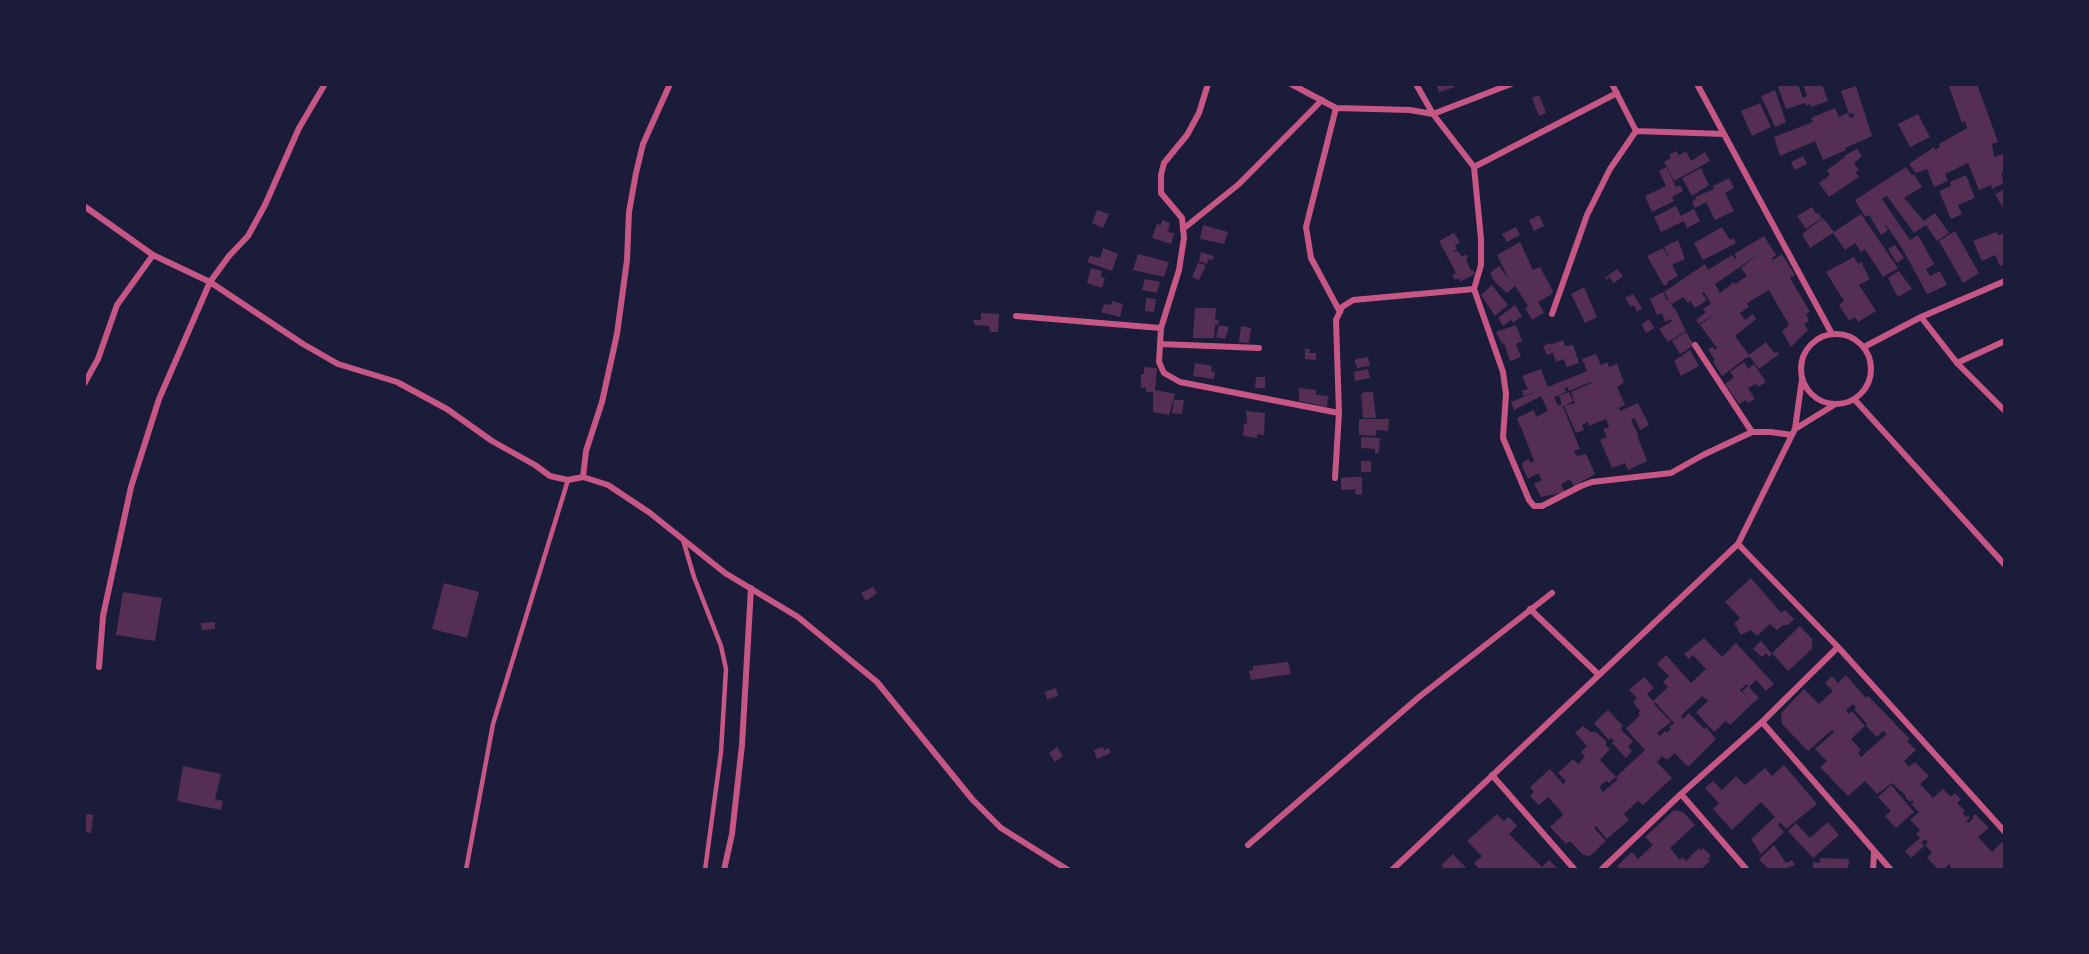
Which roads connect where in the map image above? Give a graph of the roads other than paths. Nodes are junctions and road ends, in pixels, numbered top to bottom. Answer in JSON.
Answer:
{"nodes":[{"id":1,"x":325,"y":84,"type":"edge"},
{"id":2,"x":670,"y":84,"type":"edge"},
{"id":3,"x":1208,"y":84,"type":"edge"},
{"id":4,"x":1291,"y":84,"type":"edge"},
{"id":5,"x":1416,"y":84,"type":"edge"},
{"id":6,"x":1511,"y":84,"type":"edge"},
{"id":7,"x":1612,"y":84,"type":"edge"},
{"id":8,"x":1697,"y":84,"type":"edge"},
{"id":9,"x":1617,"y":93,"type":"junction"},
{"id":10,"x":1322,"y":100,"type":"junction"},
{"id":11,"x":1336,"y":108,"type":"junction"},
{"id":12,"x":1433,"y":114,"type":"junction"},
{"id":13,"x":1636,"y":131,"type":"junction"},
{"id":14,"x":1724,"y":134,"type":"junction"},
{"id":15,"x":1474,"y":167,"type":"junction"},
{"id":16,"x":84,"y":206,"type":"edge"},
{"id":17,"x":1184,"y":229,"type":"junction"},
{"id":18,"x":153,"y":255,"type":"junction"},
{"id":19,"x":2005,"y":281,"type":"edge"},
{"id":20,"x":210,"y":282,"type":"junction"},
{"id":21,"x":1474,"y":289,"type":"junction"},
{"id":22,"x":1340,"y":312,"type":"junction"},
{"id":23,"x":1552,"y":314,"type":"dead end"},
{"id":24,"x":1016,"y":316,"type":"dead end"},
{"id":25,"x":1921,"y":317,"type":"junction"},
{"id":26,"x":1161,"y":328,"type":"junction"},
{"id":27,"x":1832,"y":334,"type":"junction"},
{"id":28,"x":2005,"y":341,"type":"edge"},
{"id":29,"x":1160,"y":344,"type":"junction"},
{"id":30,"x":1695,"y":345,"type":"dead end"},
{"id":31,"x":1864,"y":347,"type":"junction"},
{"id":32,"x":1259,"y":348,"type":"dead end"},
{"id":33,"x":1957,"y":363,"type":"junction"},
{"id":34,"x":1802,"y":379,"type":"junction"},
{"id":35,"x":84,"y":384,"type":"edge"},
{"id":36,"x":1855,"y":400,"type":"junction"},
{"id":37,"x":1834,"y":405,"type":"junction"},
{"id":38,"x":2005,"y":411,"type":"edge"},
{"id":39,"x":1339,"y":413,"type":"junction"},
{"id":40,"x":1752,"y":432,"type":"junction"},
{"id":41,"x":1794,"y":432,"type":"junction"},
{"id":42,"x":583,"y":477,"type":"junction"},
{"id":43,"x":1335,"y":478,"type":"dead end"},
{"id":44,"x":568,"y":480,"type":"junction"},
{"id":45,"x":683,"y":540,"type":"junction"},
{"id":46,"x":1738,"y":544,"type":"junction"},
{"id":47,"x":2005,"y":565,"type":"edge"},
{"id":48,"x":751,"y":588,"type":"junction"},
{"id":49,"x":1552,"y":593,"type":"dead end"},
{"id":50,"x":1530,"y":609,"type":"junction"},
{"id":51,"x":1838,"y":647,"type":"junction"},
{"id":52,"x":99,"y":667,"type":"dead end"},
{"id":53,"x":1599,"y":675,"type":"junction"},
{"id":54,"x":1762,"y":722,"type":"junction"},
{"id":55,"x":1492,"y":775,"type":"junction"},
{"id":56,"x":1681,"y":794,"type":"junction"},
{"id":57,"x":2005,"y":832,"type":"edge"},
{"id":58,"x":1248,"y":844,"type":"dead end"},
{"id":59,"x":1874,"y":853,"type":"junction"},
{"id":60,"x":465,"y":870,"type":"edge"},
{"id":61,"x":705,"y":870,"type":"edge"},
{"id":62,"x":724,"y":870,"type":"edge"},
{"id":63,"x":1068,"y":870,"type":"edge"},
{"id":64,"x":1392,"y":870,"type":"edge"},
{"id":65,"x":1575,"y":870,"type":"edge"},
{"id":66,"x":1601,"y":870,"type":"edge"},
{"id":67,"x":1747,"y":870,"type":"edge"},
{"id":68,"x":1873,"y":870,"type":"edge"},
{"id":69,"x":1891,"y":870,"type":"edge"}],
"edges":[{"from":1,"to":20,"type":"street"},
{"from":2,"to":42,"type":"street"},
{"from":3,"to":17,"type":"street"},
{"from":4,"to":10,"type":"street"},
{"from":5,"to":12,"type":"street"},
{"from":6,"to":12,"type":"street"},
{"from":7,"to":9,"type":"street"},
{"from":8,"to":14,"type":"street"},
{"from":9,"to":13,"type":"street"},
{"from":9,"to":15,"type":"street"},
{"from":10,"to":11,"type":"street"},
{"from":10,"to":17,"type":"street"},
{"from":11,"to":12,"type":"street"},
{"from":11,"to":22,"type":"street"},
{"from":12,"to":15,"type":"street"},
{"from":13,"to":14,"type":"street"},
{"from":13,"to":23,"type":"street"},
{"from":14,"to":27,"type":"street"},
{"from":15,"to":21,"type":"street"},
{"from":16,"to":18,"type":"street"},
{"from":17,"to":26,"type":"street"},
{"from":18,"to":20,"type":"street"},
{"from":18,"to":35,"type":"street"},
{"from":19,"to":25,"type":"street"},
{"from":20,"to":44,"type":"street"},
{"from":20,"to":52,"type":"street"},
{"from":21,"to":22,"type":"street"},
{"from":21,"to":40,"type":"street"},
{"from":22,"to":39,"type":"street"},
{"from":24,"to":26,"type":"street"},
{"from":25,"to":31,"type":"street"},
{"from":25,"to":33,"type":"street"},
{"from":26,"to":29,"type":"street"},
{"from":27,"to":31,"type":"street"},
{"from":27,"to":34,"type":"street"},
{"from":28,"to":33,"type":"street"},
{"from":29,"to":32,"type":"street"},
{"from":29,"to":39,"type":"street"},
{"from":30,"to":40,"type":"street"},
{"from":31,"to":36,"type":"street"},
{"from":33,"to":38,"type":"street"},
{"from":34,"to":37,"type":"street"},
{"from":34,"to":41,"type":"street"},
{"from":36,"to":37,"type":"street"},
{"from":36,"to":47,"type":"street"},
{"from":37,"to":41,"type":"street"},
{"from":39,"to":43,"type":"street"},
{"from":40,"to":41,"type":"street"},
{"from":41,"to":46,"type":"street"},
{"from":42,"to":44,"type":"street"},
{"from":42,"to":45,"type":"street"},
{"from":44,"to":60,"type":"lane"},
{"from":45,"to":48,"type":"street"},
{"from":45,"to":61,"type":"lane"},
{"from":46,"to":51,"type":"street"},
{"from":46,"to":53,"type":"street"},
{"from":48,"to":62,"type":"street"},
{"from":48,"to":63,"type":"street"},
{"from":49,"to":50,"type":"street"},
{"from":50,"to":53,"type":"street"},
{"from":50,"to":58,"type":"street"},
{"from":51,"to":54,"type":"street"},
{"from":51,"to":57,"type":"street"},
{"from":53,"to":55,"type":"street"},
{"from":54,"to":56,"type":"street"},
{"from":54,"to":59,"type":"street"},
{"from":55,"to":64,"type":"street"},
{"from":55,"to":65,"type":"street"},
{"from":56,"to":66,"type":"street"},
{"from":56,"to":67,"type":"street"},
{"from":59,"to":68,"type":"street"},
{"from":59,"to":69,"type":"street"}]}
